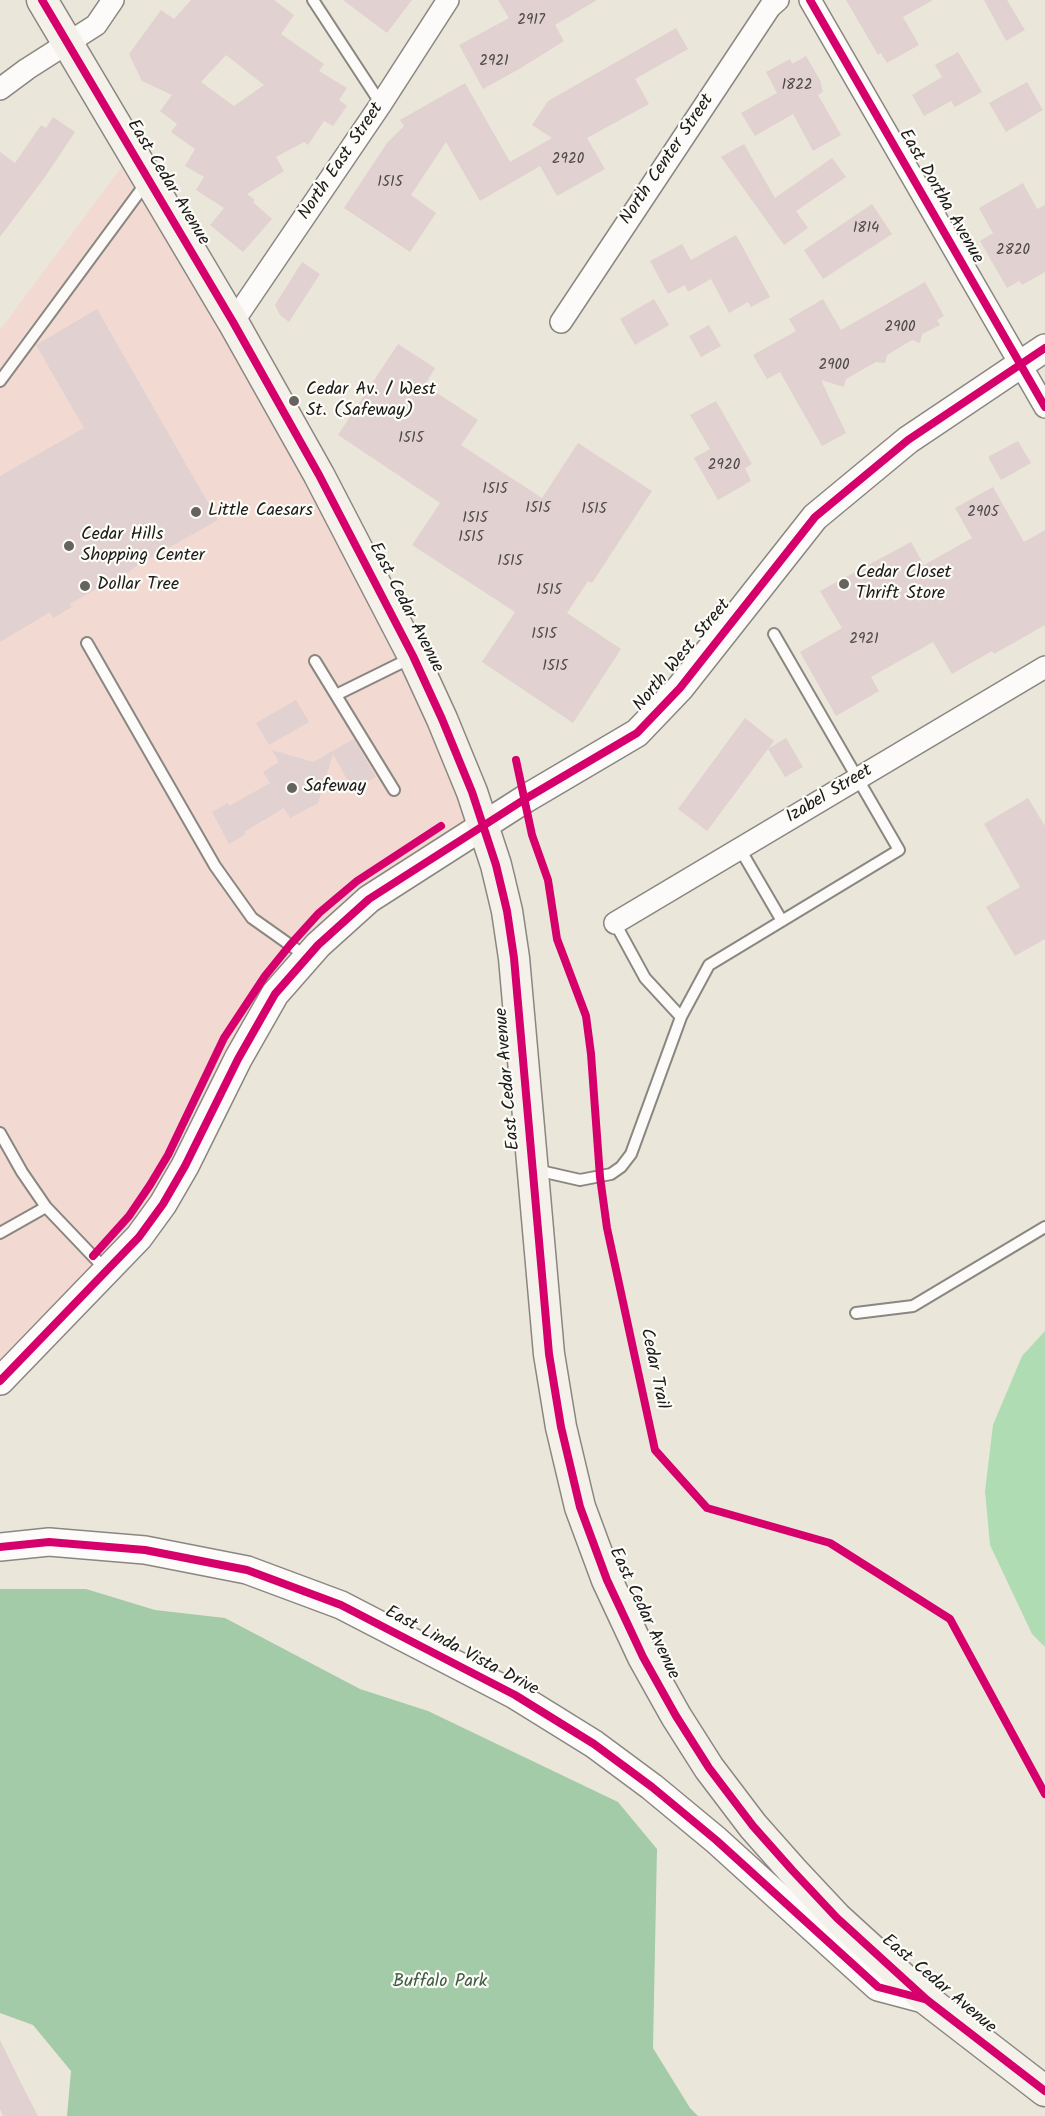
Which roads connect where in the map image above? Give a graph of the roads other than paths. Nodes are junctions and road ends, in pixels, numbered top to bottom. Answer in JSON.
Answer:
{"nodes":[{"id":1,"x":42,"y":0,"type":"edge"},
{"id":2,"x":113,"y":0,"type":"edge"},
{"id":3,"x":314,"y":0,"type":"edge"},
{"id":4,"x":448,"y":0,"type":"edge"},
{"id":5,"x":778,"y":0,"type":"edge"},
{"id":6,"x":810,"y":0,"type":"edge"},
{"id":7,"x":67,"y":44,"type":"junction"},
{"id":8,"x":0,"y":89,"type":"edge"},
{"id":9,"x":381,"y":104,"type":"junction"},
{"id":10,"x":148,"y":181,"type":"junction"},
{"id":11,"x":233,"y":322,"type":"junction"},
{"id":12,"x":561,"y":322,"type":"dead end"},
{"id":13,"x":1045,"y":348,"type":"edge"},
{"id":14,"x":1020,"y":365,"type":"junction"},
{"id":15,"x":0,"y":381,"type":"edge"},
{"id":16,"x":1045,"y":407,"type":"edge"},
{"id":17,"x":774,"y":634,"type":"dead end"},
{"id":18,"x":87,"y":643,"type":"dead end"},
{"id":19,"x":413,"y":657,"type":"junction"},
{"id":20,"x":315,"y":660,"type":"dead end"},
{"id":21,"x":1045,"y":667,"type":"edge"},
{"id":22,"x":336,"y":695,"type":"junction"},
{"id":23,"x":858,"y":779,"type":"junction"},
{"id":24,"x":393,"y":790,"type":"dead end"},
{"id":25,"x":484,"y":827,"type":"junction"},
{"id":26,"x":740,"y":849,"type":"junction"},
{"id":27,"x":782,"y":921,"type":"junction"},
{"id":28,"x":615,"y":923,"type":"joint"},
{"id":29,"x":308,"y":957,"type":"junction"},
{"id":30,"x":681,"y":1017,"type":"junction"},
{"id":31,"x":0,"y":1133,"type":"edge"},
{"id":32,"x":532,"y":1169,"type":"junction"},
{"id":33,"x":46,"y":1207,"type":"junction"},
{"id":34,"x":1045,"y":1227,"type":"edge"},
{"id":35,"x":0,"y":1233,"type":"edge"},
{"id":36,"x":108,"y":1271,"type":"junction"},
{"id":37,"x":856,"y":1313,"type":"dead end"},
{"id":38,"x":0,"y":1381,"type":"edge"},
{"id":39,"x":0,"y":1547,"type":"edge"},
{"id":40,"x":927,"y":2000,"type":"junction"},
{"id":41,"x":1045,"y":2091,"type":"edge"}],
"edges":[{"from":1,"to":7,"type":"main road","name":"East Cedar Avenue"},
{"from":2,"to":7,"type":"street"},
{"from":3,"to":9,"type":"lane"},
{"from":4,"to":9,"type":"street","name":"North East Street"},
{"from":5,"to":12,"type":"street","name":"North Center Street"},
{"from":6,"to":14,"type":"street","name":"East Dortha Avenue"},
{"from":7,"to":8,"type":"street"},
{"from":7,"to":10,"type":"main road","name":"East Cedar Avenue"},
{"from":9,"to":11,"type":"street","name":"North East Street"},
{"from":10,"to":11,"type":"main road","name":"East Cedar Avenue"},
{"from":10,"to":15,"type":"lane"},
{"from":11,"to":19,"type":"main road","name":"East Cedar Avenue"},
{"from":13,"to":14,"type":"street","name":"North West Street"},
{"from":14,"to":16,"type":"street","name":"East Dortha Avenue"},
{"from":14,"to":25,"type":"street","name":"North West Street"},
{"from":17,"to":23,"type":"lane"},
{"from":18,"to":29,"type":"lane"},
{"from":19,"to":22,"type":"lane"},
{"from":19,"to":25,"type":"main road","name":"East Cedar Avenue"},
{"from":20,"to":22,"type":"lane"},
{"from":21,"to":23,"type":"street","name":"Izabel Street"},
{"from":22,"to":24,"type":"lane"},
{"from":23,"to":26,"type":"street","name":"Izabel Street"},
{"from":23,"to":27,"type":"lane"},
{"from":25,"to":29,"type":"street","name":"North West Street"},
{"from":25,"to":32,"type":"main road","name":"East Cedar Avenue"},
{"from":26,"to":27,"type":"lane"},
{"from":26,"to":28,"type":"street","name":"Izabel Street"},
{"from":27,"to":30,"type":"lane"},
{"from":28,"to":30,"type":"lane"},
{"from":29,"to":36,"type":"street","name":"North West Street"},
{"from":30,"to":32,"type":"lane"},
{"from":31,"to":33,"type":"lane"},
{"from":32,"to":40,"type":"main road","name":"East Cedar Avenue"},
{"from":33,"to":35,"type":"lane"},
{"from":33,"to":36,"type":"lane"},
{"from":34,"to":37,"type":"lane"},
{"from":36,"to":38,"type":"street","name":"North West Street"},
{"from":39,"to":40,"type":"street","name":"East Linda Vista Drive"},
{"from":40,"to":41,"type":"main road","name":"East Cedar Avenue"}]}
